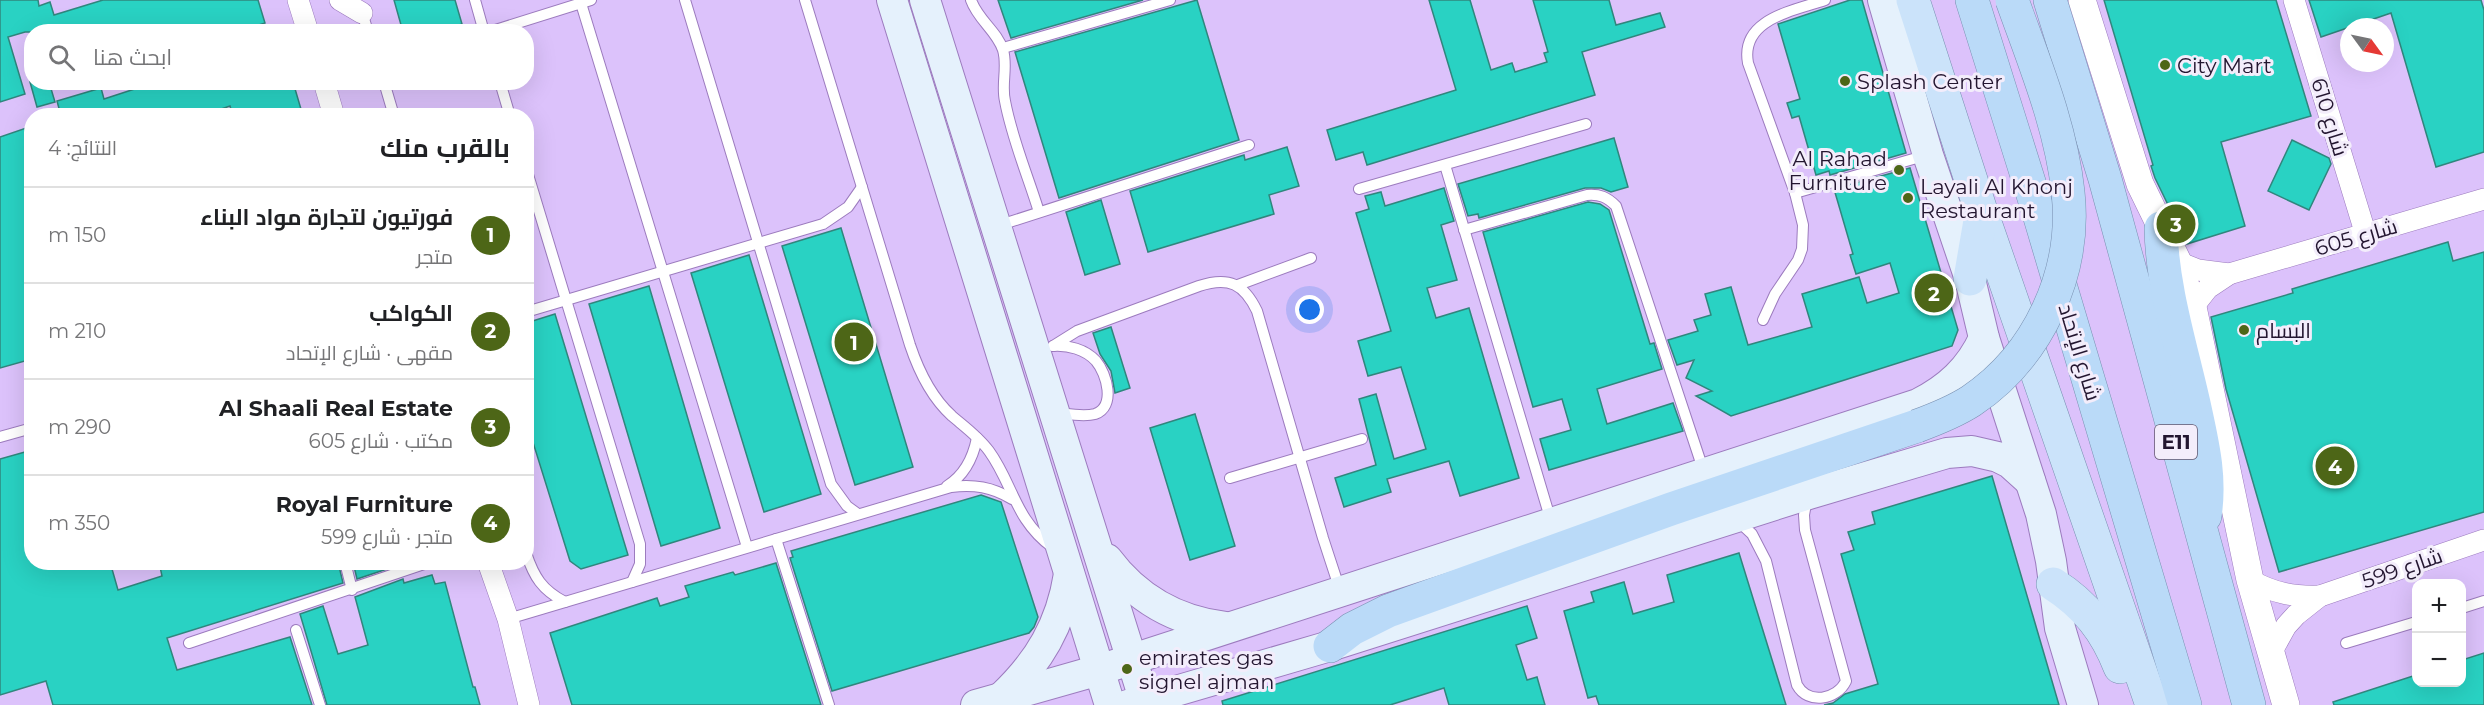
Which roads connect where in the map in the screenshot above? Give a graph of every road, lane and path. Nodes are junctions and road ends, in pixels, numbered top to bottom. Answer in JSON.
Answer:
{"nodes":[{"id":1,"x":298,"y":0,"type":"edge"},
{"id":2,"x":340,"y":0,"type":"edge"},
{"id":3,"x":475,"y":0,"type":"edge"},
{"id":4,"x":686,"y":0,"type":"edge"},
{"id":5,"x":805,"y":0,"type":"edge"},
{"id":6,"x":892,"y":0,"type":"edge"},
{"id":7,"x":926,"y":0,"type":"edge"},
{"id":8,"x":971,"y":0,"type":"edge"},
{"id":9,"x":1170,"y":0,"type":"edge"},
{"id":10,"x":1825,"y":0,"type":"edge"},
{"id":11,"x":1883,"y":0,"type":"edge"},
{"id":12,"x":1913,"y":0,"type":"edge"},
{"id":13,"x":1972,"y":0,"type":"edge"},
{"id":14,"x":2012,"y":0,"type":"edge"},
{"id":15,"x":2050,"y":0,"type":"edge"},
{"id":16,"x":2082,"y":0,"type":"edge"},
{"id":17,"x":2294,"y":0,"type":"edge"},
{"id":18,"x":584,"y":1,"type":"edge"},
{"id":19,"x":363,"y":15,"type":"edge"},
{"id":20,"x":306,"y":24,"type":"edge"},
{"id":21,"x":482,"y":24,"type":"edge"},
{"id":22,"x":514,"y":24,"type":"edge"},
{"id":23,"x":1003,"y":48,"type":"junction"},
{"id":24,"x":326,"y":90,"type":"edge"},
{"id":25,"x":387,"y":90,"type":"edge"},
{"id":26,"x":502,"y":90,"type":"edge"},
{"id":27,"x":332,"y":108,"type":"edge"},
{"id":28,"x":392,"y":108,"type":"edge"},
{"id":29,"x":508,"y":108,"type":"edge"},
{"id":30,"x":1586,"y":124,"type":"dead end"},
{"id":31,"x":1249,"y":144,"type":"dead end"},
{"id":32,"x":1928,"y":154,"type":"junction"},
{"id":33,"x":1445,"y":165,"type":"junction"},
{"id":34,"x":862,"y":187,"type":"junction"},
{"id":35,"x":1359,"y":189,"type":"dead end"},
{"id":36,"x":534,"y":194,"type":"edge"},
{"id":37,"x":1795,"y":194,"type":"junction"},
{"id":38,"x":2484,"y":199,"type":"edge"},
{"id":39,"x":1981,"y":211,"type":"junction"},
{"id":40,"x":1039,"y":212,"type":"junction"},
{"id":41,"x":996,"y":226,"type":"junction"},
{"id":42,"x":2161,"y":228,"type":"junction"},
{"id":43,"x":1464,"y":230,"type":"junction"},
{"id":44,"x":2366,"y":235,"type":"junction"},
{"id":45,"x":758,"y":243,"type":"junction"},
{"id":46,"x":1311,"y":258,"type":"dead end"},
{"id":47,"x":2178,"y":262,"type":"junction"},
{"id":48,"x":662,"y":272,"type":"junction"},
{"id":49,"x":2229,"y":274,"type":"junction"},
{"id":50,"x":1970,"y":279,"type":"junction"},
{"id":51,"x":1238,"y":285,"type":"junction"},
{"id":52,"x":567,"y":300,"type":"junction"},
{"id":53,"x":2193,"y":307,"type":"junction"},
{"id":54,"x":534,"y":310,"type":"edge"},
{"id":55,"x":1763,"y":320,"type":"dead end"},
{"id":56,"x":1984,"y":338,"type":"junction"},
{"id":57,"x":1045,"y":349,"type":"junction"},
{"id":58,"x":1941,"y":392,"type":"junction"},
{"id":59,"x":1055,"y":413,"type":"junction"},
{"id":60,"x":24,"y":430,"type":"edge"},
{"id":61,"x":0,"y":437,"type":"edge"},
{"id":62,"x":977,"y":438,"type":"junction"},
{"id":63,"x":1362,"y":439,"type":"dead end"},
{"id":64,"x":1959,"y":451,"type":"junction"},
{"id":65,"x":1300,"y":457,"type":"junction"},
{"id":66,"x":1705,"y":473,"type":"junction"},
{"id":67,"x":1230,"y":478,"type":"dead end"},
{"id":68,"x":2030,"y":481,"type":"junction"},
{"id":69,"x":939,"y":490,"type":"junction"},
{"id":70,"x":1809,"y":494,"type":"junction"},
{"id":71,"x":1012,"y":499,"type":"junction"},
{"id":72,"x":858,"y":514,"type":"junction"},
{"id":73,"x":1734,"y":518,"type":"junction"},
{"id":74,"x":1551,"y":521,"type":"junction"},
{"id":75,"x":2201,"y":536,"type":"junction"},
{"id":76,"x":776,"y":539,"type":"junction"},
{"id":77,"x":2484,"y":540,"type":"edge"},
{"id":78,"x":1097,"y":544,"type":"junction"},
{"id":79,"x":747,"y":548,"type":"junction"},
{"id":80,"x":1067,"y":564,"type":"junction"},
{"id":81,"x":347,"y":570,"type":"edge"},
{"id":82,"x":408,"y":570,"type":"edge"},
{"id":83,"x":491,"y":570,"type":"edge"},
{"id":84,"x":532,"y":570,"type":"edge"},
{"id":85,"x":2250,"y":580,"type":"junction"},
{"id":86,"x":632,"y":582,"type":"junction"},
{"id":87,"x":2053,"y":584,"type":"junction"},
{"id":88,"x":352,"y":590,"type":"junction"},
{"id":89,"x":1340,"y":591,"type":"junction"},
{"id":90,"x":2320,"y":596,"type":"junction"},
{"id":91,"x":2484,"y":601,"type":"edge"},
{"id":92,"x":565,"y":602,"type":"junction"},
{"id":93,"x":2466,"y":607,"type":"edge"},
{"id":94,"x":508,"y":620,"type":"junction"},
{"id":95,"x":2412,"y":623,"type":"edge"},
{"id":96,"x":1228,"y":627,"type":"junction"},
{"id":97,"x":296,"y":630,"type":"dead end"},
{"id":98,"x":189,"y":643,"type":"dead end"},
{"id":99,"x":2346,"y":643,"type":"dead end"},
{"id":100,"x":1330,"y":646,"type":"junction"},
{"id":101,"x":2271,"y":653,"type":"junction"},
{"id":102,"x":1132,"y":659,"type":"junction"},
{"id":103,"x":1099,"y":669,"type":"junction"},
{"id":104,"x":1235,"y":674,"type":"junction"},
{"id":105,"x":989,"y":701,"type":"edge"},
{"id":106,"x":1140,"y":703,"type":"edge"},
{"id":107,"x":320,"y":705,"type":"edge"},
{"id":108,"x":529,"y":705,"type":"edge"},
{"id":109,"x":829,"y":705,"type":"edge"},
{"id":110,"x":1110,"y":705,"type":"edge"},
{"id":111,"x":1201,"y":705,"type":"edge"},
{"id":112,"x":2083,"y":705,"type":"edge"},
{"id":113,"x":2139,"y":705,"type":"edge"},
{"id":114,"x":2152,"y":705,"type":"edge"},
{"id":115,"x":2185,"y":705,"type":"edge"},
{"id":116,"x":2249,"y":705,"type":"edge"},
{"id":117,"x":2286,"y":705,"type":"edge"}],
"edges":[{"from":1,"to":20,"type":"street"},
{"from":2,"to":19,"type":"street"},
{"from":3,"to":21,"type":"lane"},
{"from":4,"to":45,"type":"lane"},
{"from":5,"to":34,"type":"lane"},
{"from":6,"to":80,"type":"main road"},
{"from":7,"to":41,"type":"main road"},
{"from":8,"to":23,"type":"lane"},
{"from":9,"to":23,"type":"lane"},
{"from":10,"to":37,"type":"lane"},
{"from":11,"to":32,"type":"main road"},
{"from":12,"to":39,"type":"main road"},
{"from":13,"to":115,"type":"highway","name":"شارع الإتحاد"},
{"from":14,"to":100,"type":"highway","bridge":true},
{"from":15,"to":75,"type":"highway","number":"E11"},
{"from":16,"to":42,"type":"street"},
{"from":17,"to":44,"type":"street","name":"شارع 610"},
{"from":18,"to":22,"type":"lane"},
{"from":18,"to":48,"type":"lane"},
{"from":23,"to":40,"type":"lane"},
{"from":24,"to":27,"type":"street"},
{"from":25,"to":28,"type":"lane"},
{"from":26,"to":29,"type":"lane"},
{"from":30,"to":33,"type":"lane"},
{"from":31,"to":40,"type":"lane"},
{"from":32,"to":37,"type":"lane"},
{"from":32,"to":50,"type":"main road"},
{"from":33,"to":35,"type":"lane"},
{"from":33,"to":43,"type":"lane"},
{"from":34,"to":45,"type":"lane"},
{"from":34,"to":62,"type":"lane"},
{"from":36,"to":52,"type":"lane"},
{"from":37,"to":55,"type":"lane"},
{"from":38,"to":44,"type":"street","name":"شارع 605"},
{"from":39,"to":50,"type":"main road"},
{"from":39,"to":114,"type":"main road"},
{"from":40,"to":41,"type":"lane"},
{"from":41,"to":57,"type":"main road"},
{"from":42,"to":47,"type":"street"},
{"from":42,"to":75,"type":"highway"},
{"from":43,"to":66,"type":"lane"},
{"from":43,"to":74,"type":"lane"},
{"from":44,"to":49,"type":"street","name":"شارع 605"},
{"from":45,"to":48,"type":"lane"},
{"from":45,"to":72,"type":"lane"},
{"from":46,"to":51,"type":"lane"},
{"from":47,"to":49,"type":"street","name":"شارع 605"},
{"from":47,"to":53,"type":"street"},
{"from":48,"to":52,"type":"lane"},
{"from":48,"to":79,"type":"lane"},
{"from":49,"to":53,"type":"street","name":"شارع 605"},
{"from":50,"to":56,"type":"main road"},
{"from":51,"to":57,"type":"lane"},
{"from":51,"to":65,"type":"lane"},
{"from":52,"to":54,"type":"lane"},
{"from":52,"to":86,"type":"lane"},
{"from":53,"to":85,"type":"street"},
{"from":56,"to":58,"type":"main road"},
{"from":56,"to":68,"type":"main road"},
{"from":57,"to":59,"type":"main road"},
{"from":57,"to":59,"type":"lane"},
{"from":58,"to":64,"type":"main road"},
{"from":58,"to":66,"type":"main road"},
{"from":59,"to":78,"type":"main road"},
{"from":60,"to":61,"type":"lane"},
{"from":62,"to":69,"type":"lane"},
{"from":62,"to":71,"type":"lane"},
{"from":63,"to":65,"type":"lane"},
{"from":64,"to":68,"type":"main road"},
{"from":64,"to":70,"type":"main road"},
{"from":65,"to":67,"type":"lane"},
{"from":65,"to":89,"type":"lane"},
{"from":66,"to":74,"type":"main road"},
{"from":68,"to":87,"type":"main road"},
{"from":69,"to":71,"type":"lane"},
{"from":69,"to":72,"type":"lane"},
{"from":70,"to":73,"type":"main road"},
{"from":70,"to":73,"type":"lane"},
{"from":71,"to":80,"type":"lane"},
{"from":72,"to":76,"type":"lane"},
{"from":73,"to":100,"type":"main road"},
{"from":74,"to":89,"type":"main road"},
{"from":75,"to":116,"type":"highway","number":"E11"},
{"from":76,"to":79,"type":"lane"},
{"from":76,"to":109,"type":"lane"},
{"from":77,"to":90,"type":"street","name":"شارع 599"},
{"from":78,"to":96,"type":"main road"},
{"from":78,"to":102,"type":"main road"},
{"from":79,"to":86,"type":"lane"},
{"from":80,"to":103,"type":"main road"},
{"from":80,"to":105,"type":"main road"},
{"from":81,"to":88,"type":"lane"},
{"from":82,"to":88,"type":"lane"},
{"from":83,"to":94,"type":"street"},
{"from":84,"to":92,"type":"lane"},
{"from":85,"to":90,"type":"street","name":"شارع 599"},
{"from":85,"to":101,"type":"street"},
{"from":86,"to":92,"type":"lane"},
{"from":87,"to":112,"type":"main road"},
{"from":87,"to":113,"type":"main road"},
{"from":88,"to":98,"type":"lane"},
{"from":89,"to":96,"type":"main road"},
{"from":90,"to":101,"type":"street","name":"شارع 599"},
{"from":91,"to":93,"type":"lane"},
{"from":92,"to":94,"type":"lane"},
{"from":94,"to":108,"type":"street"},
{"from":95,"to":99,"type":"lane"},
{"from":96,"to":102,"type":"main road"},
{"from":97,"to":107,"type":"lane"},
{"from":100,"to":104,"type":"main road"},
{"from":101,"to":117,"type":"street"},
{"from":102,"to":103,"type":"main road"},
{"from":102,"to":106,"type":"main road"},
{"from":103,"to":105,"type":"main road"},
{"from":103,"to":110,"type":"main road"},
{"from":104,"to":106,"type":"main road"},
{"from":104,"to":111,"type":"main road"}]}
